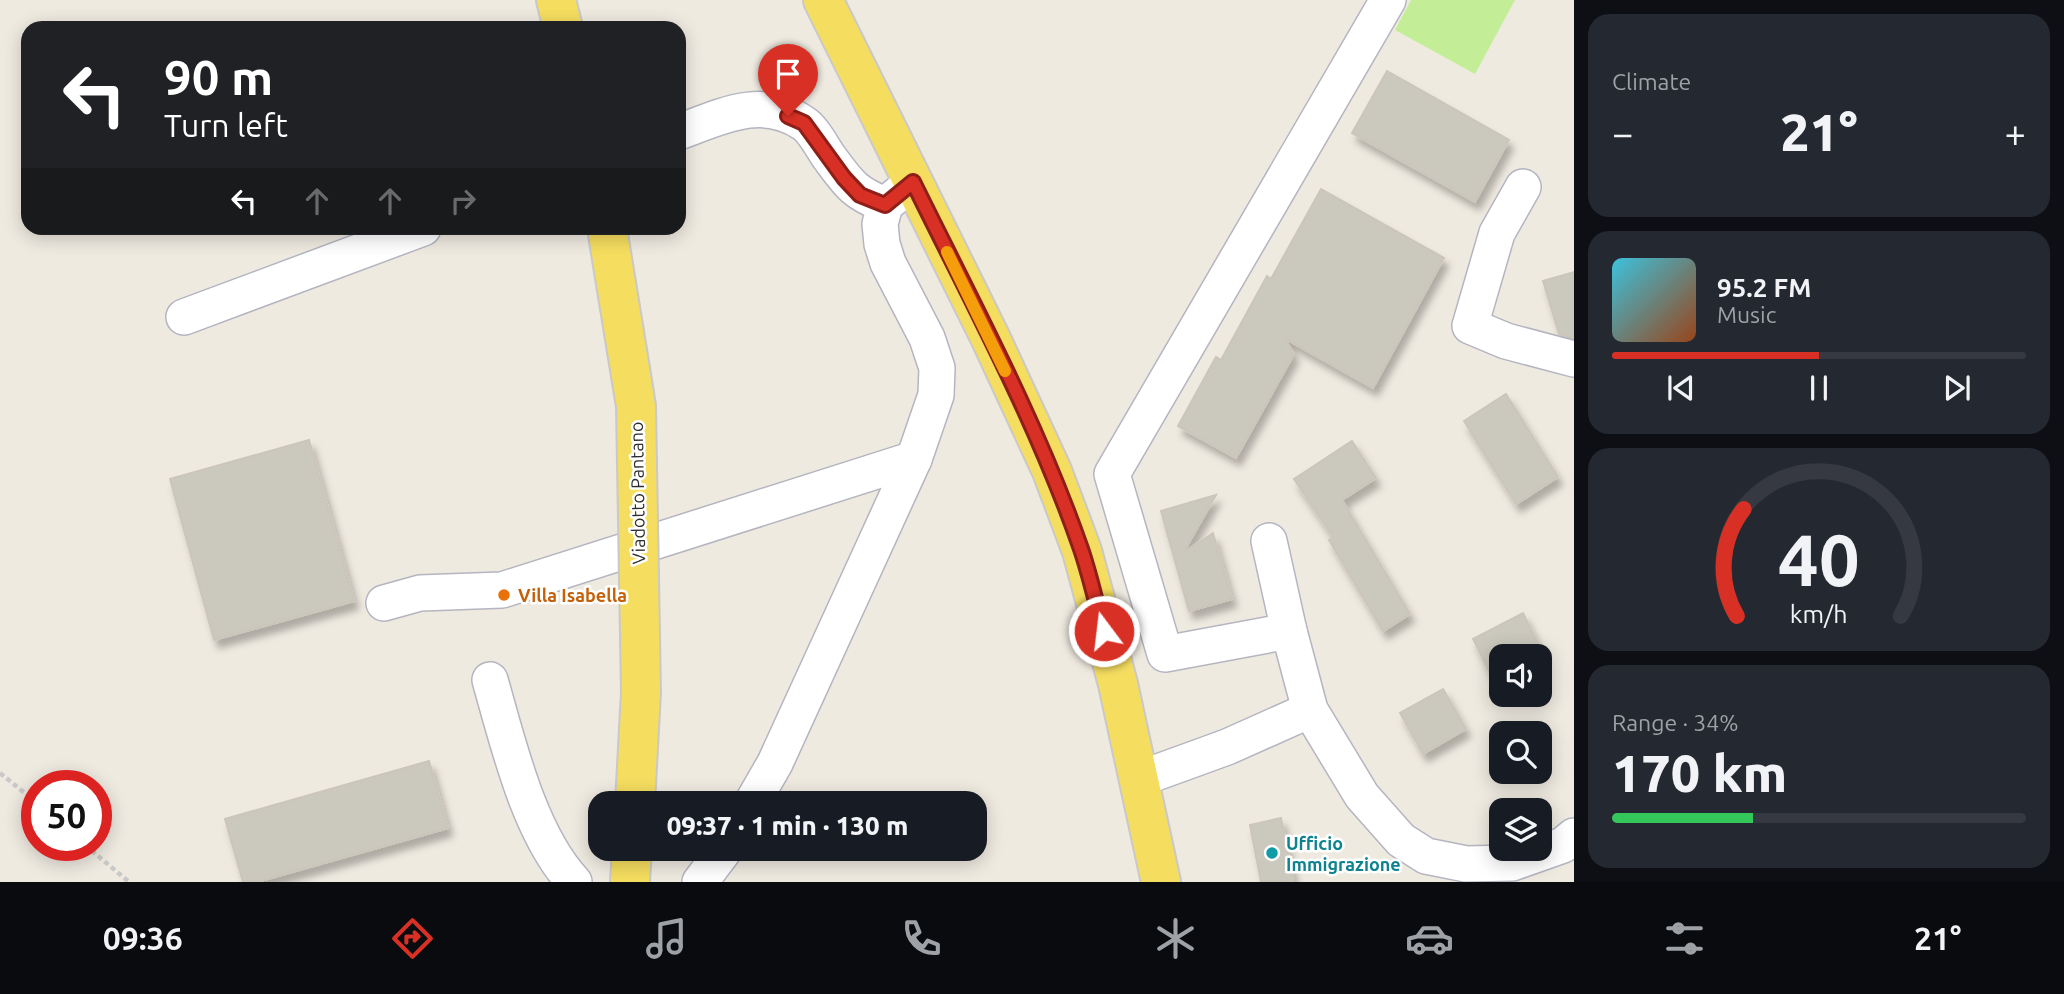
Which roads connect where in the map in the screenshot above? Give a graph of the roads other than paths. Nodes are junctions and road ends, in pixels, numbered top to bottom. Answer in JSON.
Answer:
{"nodes":[{"id":1,"x":556,"y":0,"type":"edge"},
{"id":2,"x":823,"y":0,"type":"edge"},
{"id":3,"x":1388,"y":0,"type":"edge"},
{"id":4,"x":562,"y":21,"type":"edge"},
{"id":5,"x":686,"y":129,"type":"edge"},
{"id":6,"x":1522,"y":187,"type":"dead end"},
{"id":7,"x":899,"y":194,"type":"junction"},
{"id":8,"x":404,"y":235,"type":"edge"},
{"id":9,"x":608,"y":235,"type":"edge"},
{"id":10,"x":184,"y":317,"type":"dead end"},
{"id":11,"x":1574,"y":359,"type":"edge"},
{"id":12,"x":914,"y":459,"type":"junction"},
{"id":13,"x":1269,"y":541,"type":"dead end"},
{"id":14,"x":384,"y":603,"type":"dead end"},
{"id":15,"x":1289,"y":631,"type":"junction"},
{"id":16,"x":490,"y":680,"type":"dead end"},
{"id":17,"x":1310,"y":710,"type":"junction"},
{"id":18,"x":1139,"y":779,"type":"junction"},
{"id":19,"x":636,"y":791,"type":"edge"},
{"id":20,"x":759,"y":791,"type":"edge"},
{"id":21,"x":1574,"y":836,"type":"edge"},
{"id":22,"x":631,"y":861,"type":"edge"},
{"id":23,"x":715,"y":861,"type":"edge"},
{"id":24,"x":574,"y":882,"type":"edge"},
{"id":25,"x":630,"y":882,"type":"edge"},
{"id":26,"x":700,"y":882,"type":"edge"},
{"id":27,"x":1161,"y":882,"type":"edge"}],
"edges":[{"from":1,"to":4,"type":"main road"},
{"from":2,"to":7,"type":"main road"},
{"from":3,"to":15,"type":"lane"},
{"from":5,"to":7,"type":"lane"},
{"from":6,"to":11,"type":"lane"},
{"from":7,"to":12,"type":"lane"},
{"from":7,"to":18,"type":"main road"},
{"from":8,"to":10,"type":"lane"},
{"from":9,"to":19,"type":"main road","name":"Viadotto Pantano","bridge":true},
{"from":12,"to":14,"type":"lane"},
{"from":12,"to":20,"type":"lane"},
{"from":13,"to":15,"type":"lane"},
{"from":15,"to":17,"type":"lane"},
{"from":16,"to":24,"type":"lane"},
{"from":17,"to":18,"type":"lane"},
{"from":17,"to":21,"type":"lane"},
{"from":18,"to":27,"type":"main road"},
{"from":22,"to":25,"type":"main road"},
{"from":23,"to":26,"type":"lane"}]}
